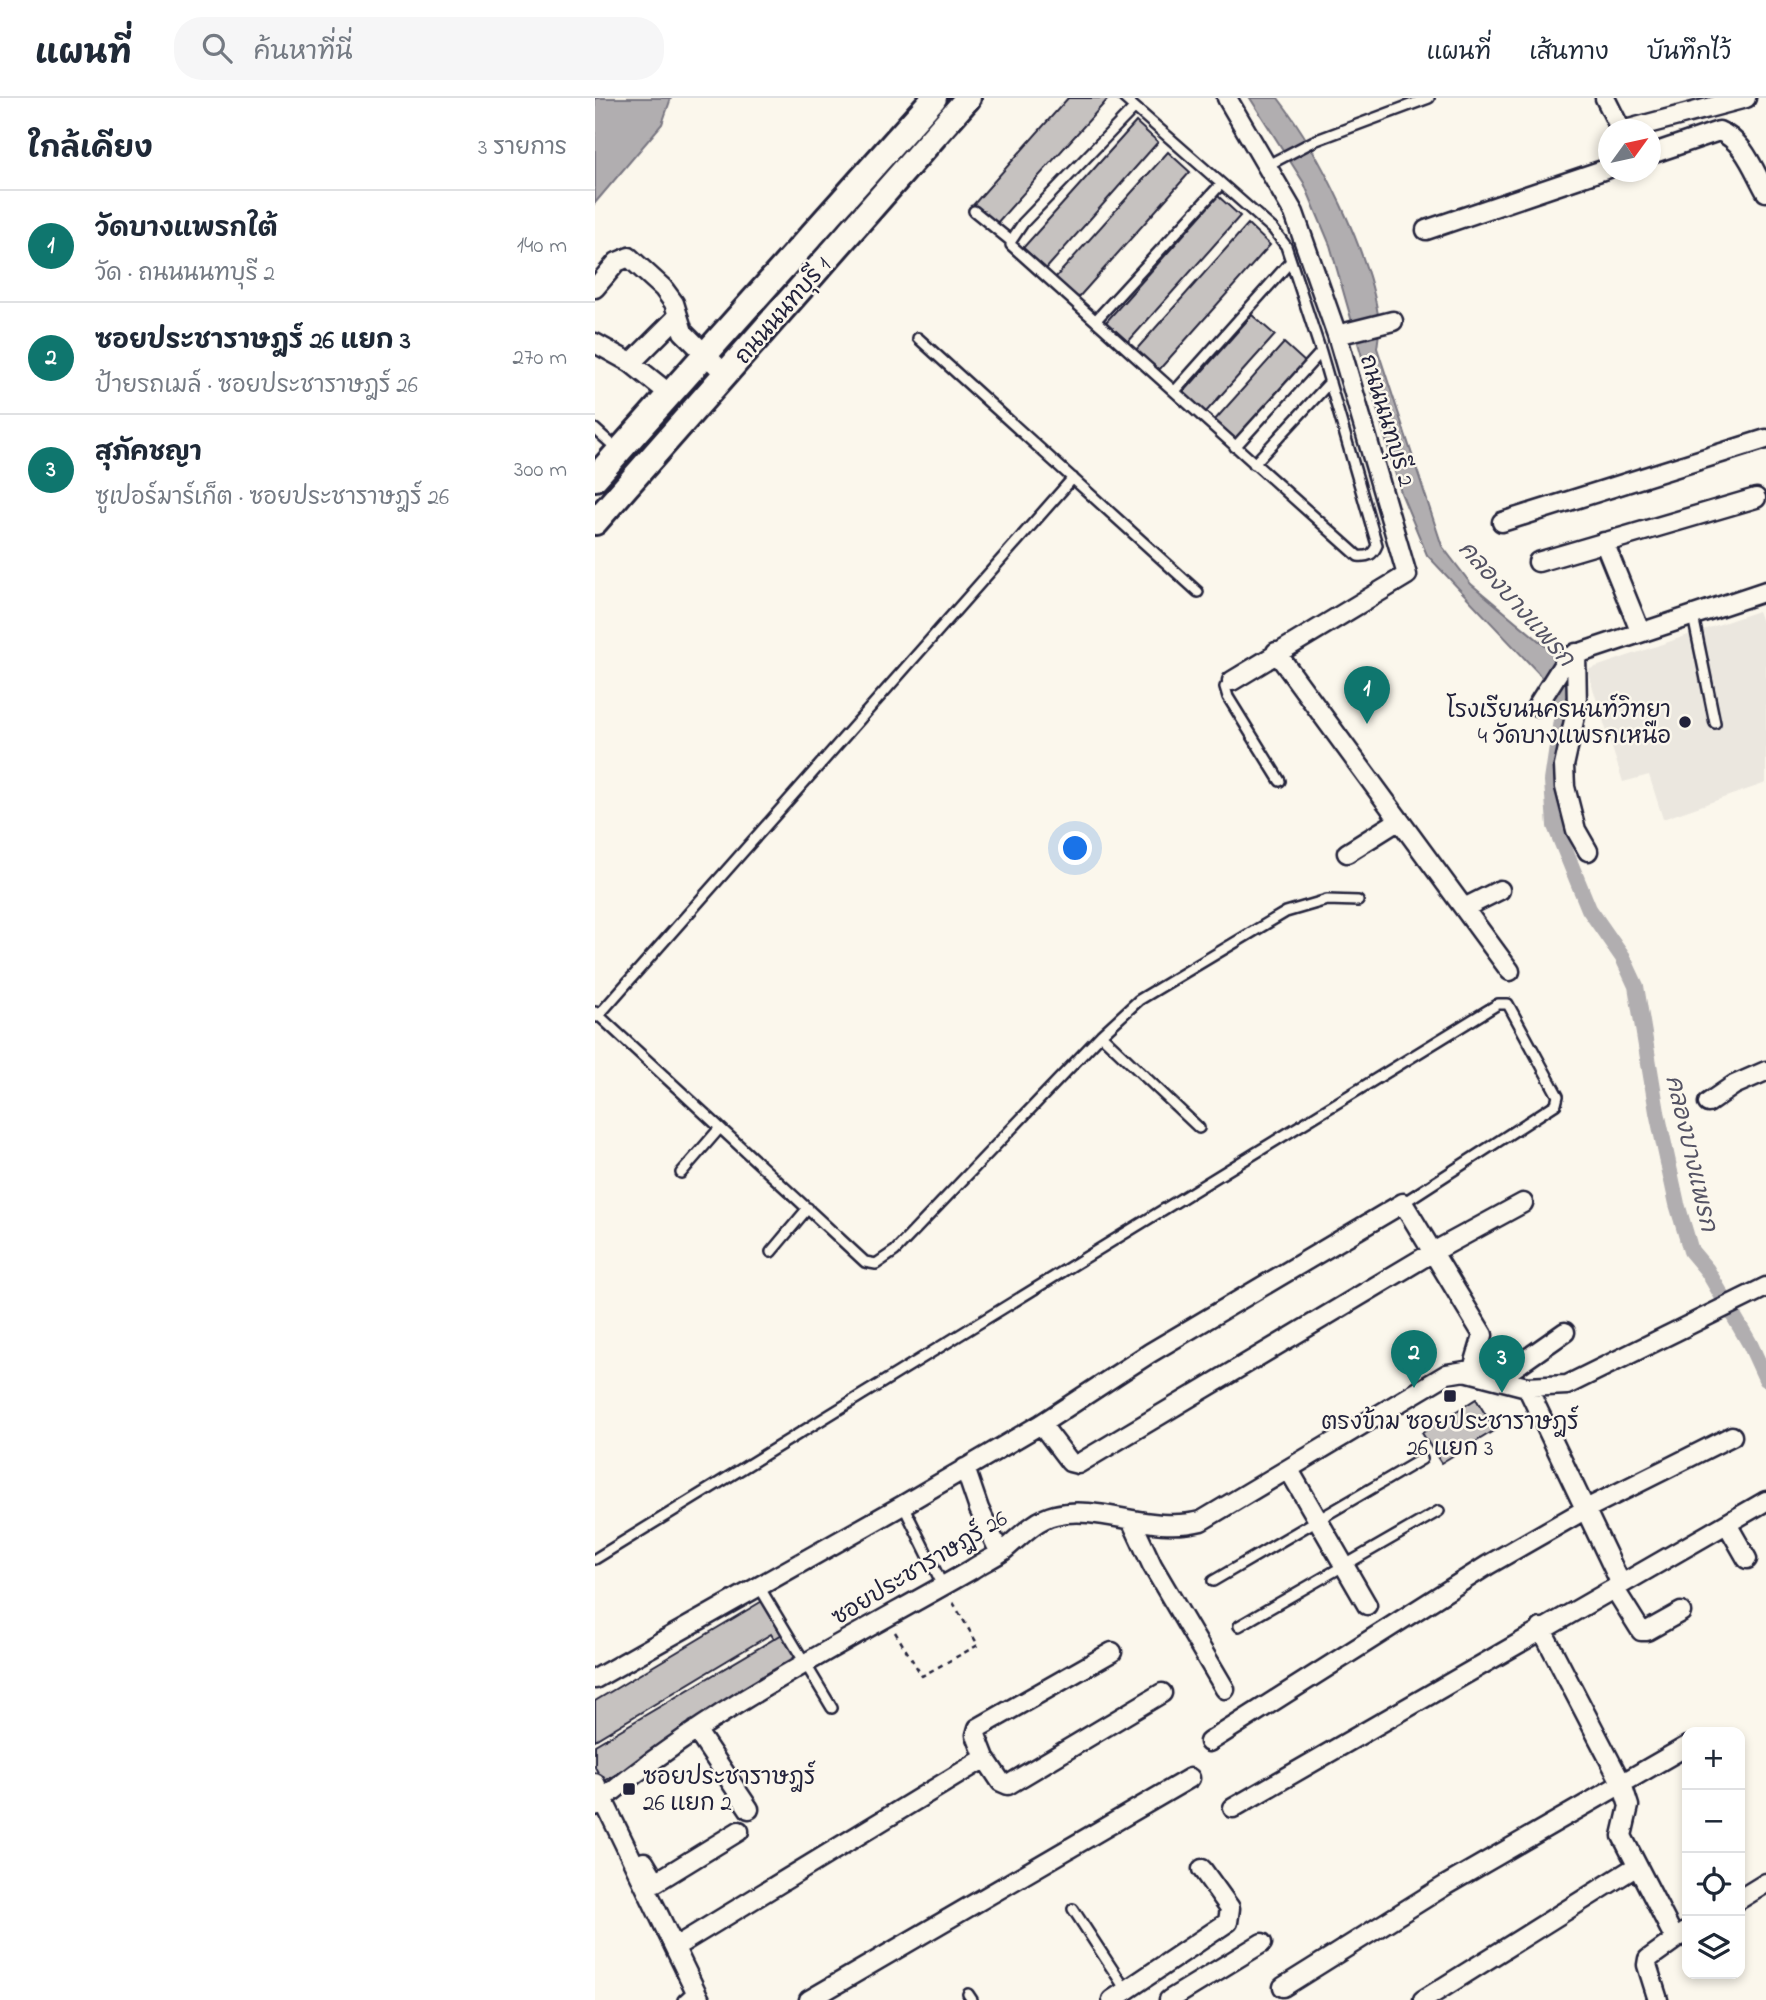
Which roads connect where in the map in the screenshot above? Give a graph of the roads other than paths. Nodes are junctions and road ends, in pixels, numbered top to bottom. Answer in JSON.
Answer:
{"nodes":[{"id":1,"x":934,"y":98,"type":"edge"},
{"id":2,"x":968,"y":98,"type":"edge"},
{"id":3,"x":1124,"y":98,"type":"edge"},
{"id":4,"x":1227,"y":98,"type":"edge"},
{"id":5,"x":1429,"y":98,"type":"edge"},
{"id":6,"x":1605,"y":98,"type":"edge"},
{"id":7,"x":1746,"y":98,"type":"edge"},
{"id":8,"x":1702,"y":104,"type":"edge"},
{"id":9,"x":1135,"y":108,"type":"junction"},
{"id":10,"x":1617,"y":119,"type":"edge"},
{"id":11,"x":1656,"y":119,"type":"edge"},
{"id":12,"x":1661,"y":150,"type":"edge"},
{"id":13,"x":1274,"y":162,"type":"junction"},
{"id":14,"x":1598,"y":171,"type":"edge"},
{"id":15,"x":1221,"y":184,"type":"junction"},
{"id":16,"x":1766,"y":192,"type":"edge"},
{"id":17,"x":974,"y":211,"type":"dead end"},
{"id":18,"x":1426,"y":230,"type":"dead end"},
{"id":19,"x":1011,"y":242,"type":"junction"},
{"id":20,"x":1290,"y":261,"type":"junction"},
{"id":21,"x":595,"y":288,"type":"edge"},
{"id":22,"x":678,"y":316,"type":"junction"},
{"id":23,"x":1096,"y":320,"type":"junction"},
{"id":24,"x":1389,"y":322,"type":"dead end"},
{"id":25,"x":1342,"y":334,"type":"junction"},
{"id":26,"x":918,"y":338,"type":"dead end"},
{"id":27,"x":595,"y":343,"type":"edge"},
{"id":28,"x":1321,"y":352,"type":"junction"},
{"id":29,"x":706,"y":356,"type":"junction"},
{"id":30,"x":632,"y":363,"type":"junction"},
{"id":31,"x":725,"y":374,"type":"junction"},
{"id":32,"x":1330,"y":382,"type":"junction"},
{"id":33,"x":1175,"y":391,"type":"junction"},
{"id":34,"x":671,"y":395,"type":"junction"},
{"id":35,"x":595,"y":429,"type":"edge"},
{"id":36,"x":1766,"y":439,"type":"edge"},
{"id":37,"x":1235,"y":447,"type":"junction"},
{"id":38,"x":620,"y":451,"type":"junction"},
{"id":39,"x":1254,"y":464,"type":"junction"},
{"id":40,"x":595,"y":478,"type":"edge"},
{"id":41,"x":1073,"y":478,"type":"junction"},
{"id":42,"x":1756,"y":498,"type":"dead end"},
{"id":43,"x":595,"y":522,"type":"edge"},
{"id":44,"x":1502,"y":522,"type":"dead end"},
{"id":45,"x":1604,"y":542,"type":"junction"},
{"id":46,"x":1538,"y":562,"type":"dead end"},
{"id":47,"x":1766,"y":591,"type":"edge"},
{"id":48,"x":1198,"y":592,"type":"dead end"},
{"id":49,"x":1693,"y":616,"type":"junction"},
{"id":50,"x":1640,"y":631,"type":"junction"},
{"id":51,"x":1276,"y":652,"type":"junction"},
{"id":52,"x":1570,"y":657,"type":"junction"},
{"id":53,"x":1232,"y":681,"type":"joint"},
{"id":54,"x":1537,"y":706,"type":"dead end"},
{"id":55,"x":1715,"y":723,"type":"dead end"},
{"id":56,"x":1280,"y":781,"type":"dead end"},
{"id":57,"x":1398,"y":821,"type":"junction"},
{"id":58,"x":1588,"y":851,"type":"dead end"},
{"id":59,"x":1346,"y":853,"type":"dead end"},
{"id":60,"x":1500,"y":890,"type":"dead end"},
{"id":61,"x":1357,"y":901,"type":"dead end"},
{"id":62,"x":1464,"y":908,"type":"junction"},
{"id":63,"x":1510,"y":971,"type":"dead end"},
{"id":64,"x":596,"y":1015,"type":"edge"},
{"id":65,"x":1101,"y":1035,"type":"junction"},
{"id":66,"x":1766,"y":1071,"type":"edge"},
{"id":67,"x":1708,"y":1103,"type":"dead end"},
{"id":68,"x":1199,"y":1128,"type":"dead end"},
{"id":69,"x":719,"y":1129,"type":"junction"},
{"id":70,"x":681,"y":1173,"type":"dead end"},
{"id":71,"x":1403,"y":1203,"type":"junction"},
{"id":72,"x":1523,"y":1203,"type":"dead end"},
{"id":73,"x":808,"y":1208,"type":"junction"},
{"id":74,"x":771,"y":1252,"type":"dead end"},
{"id":75,"x":1433,"y":1252,"type":"junction"},
{"id":76,"x":1758,"y":1290,"type":"edge"},
{"id":77,"x":1565,"y":1332,"type":"dead end"},
{"id":78,"x":1472,"y":1372,"type":"junction"},
{"id":79,"x":1498,"y":1379,"type":"junction"},
{"id":80,"x":1527,"y":1387,"type":"junction"},
{"id":81,"x":1041,"y":1424,"type":"junction"},
{"id":82,"x":1732,"y":1436,"type":"dead end"},
{"id":83,"x":1422,"y":1458,"type":"dead end"},
{"id":84,"x":965,"y":1468,"type":"junction"},
{"id":85,"x":1289,"y":1470,"type":"junction"},
{"id":86,"x":1766,"y":1502,"type":"edge"},
{"id":87,"x":903,"y":1505,"type":"junction"},
{"id":88,"x":1586,"y":1509,"type":"junction"},
{"id":89,"x":1439,"y":1511,"type":"dead end"},
{"id":90,"x":1318,"y":1520,"type":"junction"},
{"id":91,"x":1132,"y":1522,"type":"junction"},
{"id":92,"x":1727,"y":1524,"type":"junction"},
{"id":93,"x":1000,"y":1553,"type":"junction"},
{"id":94,"x":595,"y":1559,"type":"edge"},
{"id":95,"x":1747,"y":1559,"type":"dead end"},
{"id":96,"x":1344,"y":1566,"type":"junction"},
{"id":97,"x":1213,"y":1581,"type":"dead end"},
{"id":98,"x":943,"y":1586,"type":"junction"},
{"id":99,"x":1618,"y":1586,"type":"junction"},
{"id":100,"x":760,"y":1588,"type":"junction"},
{"id":101,"x":1367,"y":1605,"type":"dead end"},
{"id":102,"x":1681,"y":1612,"type":"dead end"},
{"id":103,"x":1239,"y":1626,"type":"dead end"},
{"id":104,"x":1541,"y":1628,"type":"junction"},
{"id":105,"x":1112,"y":1653,"type":"dead end"},
{"id":106,"x":804,"y":1663,"type":"junction"},
{"id":107,"x":595,"y":1679,"type":"edge"},
{"id":108,"x":1225,"y":1689,"type":"dead end"},
{"id":109,"x":1162,"y":1693,"type":"dead end"},
{"id":110,"x":832,"y":1708,"type":"dead end"},
{"id":111,"x":696,"y":1730,"type":"junction"},
{"id":112,"x":1209,"y":1742,"type":"dead end"},
{"id":113,"x":1682,"y":1749,"type":"edge"},
{"id":114,"x":985,"y":1758,"type":"junction"},
{"id":115,"x":1190,"y":1778,"type":"dead end"},
{"id":116,"x":1622,"y":1784,"type":"junction"},
{"id":117,"x":601,"y":1801,"type":"edge"},
{"id":118,"x":1233,"y":1808,"type":"dead end"},
{"id":119,"x":749,"y":1809,"type":"dead end"},
{"id":120,"x":739,"y":1831,"type":"dead end"},
{"id":121,"x":628,"y":1835,"type":"dead end"},
{"id":122,"x":639,"y":1864,"type":"junction"},
{"id":123,"x":1637,"y":1866,"type":"junction"},
{"id":124,"x":1202,"y":1869,"type":"dead end"},
{"id":125,"x":1766,"y":1883,"type":"edge"},
{"id":126,"x":1745,"y":1896,"type":"edge"},
{"id":127,"x":1073,"y":1909,"type":"dead end"},
{"id":128,"x":1681,"y":1935,"type":"edge"},
{"id":129,"x":1262,"y":1943,"type":"dead end"},
{"id":130,"x":675,"y":1947,"type":"junction"},
{"id":131,"x":1283,"y":1987,"type":"dead end"},
{"id":132,"x":1119,"y":1995,"type":"edge"},
{"id":133,"x":693,"y":1996,"type":"edge"},
{"id":134,"x":809,"y":2000,"type":"edge"},
{"id":135,"x":1169,"y":2000,"type":"edge"},
{"id":136,"x":1423,"y":2000,"type":"edge"},
{"id":137,"x":1658,"y":2000,"type":"edge"}],
"edges":[{"from":1,"to":29,"type":"main road","name":"ถนนนนทบุรี 1"},
{"from":2,"to":31,"type":"main road","name":"ถนนนนทบุรี 1"},
{"from":3,"to":9,"type":"lane"},
{"from":4,"to":13,"type":"street","name":"ถนนนนทบุรี 2"},
{"from":5,"to":13,"type":"lane"},
{"from":6,"to":10,"type":"street"},
{"from":7,"to":8,"type":"street"},
{"from":8,"to":11,"type":"street"},
{"from":9,"to":15,"type":"lane"},
{"from":9,"to":19,"type":"lane"},
{"from":12,"to":16,"type":"street"},
{"from":13,"to":25,"type":"street","name":"ถนนนนทบุรี 2"},
{"from":14,"to":18,"type":"street"},
{"from":15,"to":20,"type":"lane"},
{"from":15,"to":23,"type":"lane"},
{"from":17,"to":19,"type":"lane"},
{"from":19,"to":23,"type":"lane"},
{"from":20,"to":28,"type":"lane"},
{"from":20,"to":33,"type":"lane"},
{"from":21,"to":22,"type":"street"},
{"from":22,"to":29,"type":"street"},
{"from":22,"to":30,"type":"street"},
{"from":23,"to":33,"type":"lane"},
{"from":24,"to":25,"type":"street"},
{"from":25,"to":51,"type":"street","name":"ถนนนนทบุรี 2"},
{"from":26,"to":41,"type":"lane"},
{"from":27,"to":30,"type":"street"},
{"from":28,"to":32,"type":"lane"},
{"from":28,"to":37,"type":"lane"},
{"from":29,"to":31,"type":"street"},
{"from":29,"to":34,"type":"main road","name":"ถนนนนทบุรี 1"},
{"from":30,"to":34,"type":"street"},
{"from":31,"to":43,"type":"main road","name":"ถนนนนทบุรี 1"},
{"from":32,"to":39,"type":"lane"},
{"from":32,"to":39,"type":"lane"},
{"from":33,"to":37,"type":"lane"},
{"from":34,"to":38,"type":"main road","name":"ถนนนนทบุรี 1"},
{"from":35,"to":38,"type":"lane"},
{"from":36,"to":44,"type":"street"},
{"from":37,"to":39,"type":"lane"},
{"from":38,"to":40,"type":"main road","name":"ถนนนนทบุรี 1"},
{"from":41,"to":48,"type":"lane"},
{"from":41,"to":64,"type":"lane"},
{"from":42,"to":45,"type":"street"},
{"from":45,"to":46,"type":"street"},
{"from":45,"to":50,"type":"street"},
{"from":47,"to":49,"type":"street"},
{"from":49,"to":50,"type":"street"},
{"from":49,"to":55,"type":"lane"},
{"from":50,"to":52,"type":"street"},
{"from":51,"to":53,"type":"street","name":"ถนนนนทบุรี 2"},
{"from":51,"to":57,"type":"street"},
{"from":52,"to":54,"type":"street"},
{"from":52,"to":58,"type":"street"},
{"from":53,"to":56,"type":"lane"},
{"from":57,"to":59,"type":"street"},
{"from":57,"to":62,"type":"street"},
{"from":60,"to":62,"type":"street"},
{"from":61,"to":65,"type":"lane"},
{"from":62,"to":63,"type":"street"},
{"from":64,"to":69,"type":"lane"},
{"from":65,"to":68,"type":"lane"},
{"from":65,"to":73,"type":"lane"},
{"from":66,"to":67,"type":"street"},
{"from":69,"to":70,"type":"lane"},
{"from":69,"to":73,"type":"lane"},
{"from":71,"to":75,"type":"street"},
{"from":71,"to":81,"type":"street"},
{"from":71,"to":94,"type":"lane"},
{"from":72,"to":75,"type":"street"},
{"from":73,"to":74,"type":"lane"},
{"from":75,"to":78,"type":"street"},
{"from":75,"to":81,"type":"street"},
{"from":76,"to":80,"type":"street","name":"ซอยประชาราษฎร์ 26"},
{"from":77,"to":79,"type":"street"},
{"from":78,"to":79,"type":"street","name":"ซอยประชาราษฎร์ 26"},
{"from":78,"to":85,"type":"street","name":"ซอยประชาราษฎร์ 26"},
{"from":79,"to":80,"type":"street","name":"ซอยประชาราษฎร์ 26"},
{"from":80,"to":88,"type":"street"},
{"from":81,"to":84,"type":"street"},
{"from":82,"to":88,"type":"street"},
{"from":83,"to":90,"type":"lane"},
{"from":84,"to":87,"type":"street"},
{"from":84,"to":93,"type":"street"},
{"from":85,"to":90,"type":"street"},
{"from":85,"to":91,"type":"street","name":"ซอยประชาราษฎร์ 26"},
{"from":86,"to":92,"type":"street"},
{"from":87,"to":98,"type":"lane"},
{"from":87,"to":100,"type":"street"},
{"from":88,"to":99,"type":"street"},
{"from":88,"to":112,"type":"street"},
{"from":89,"to":96,"type":"lane"},
{"from":90,"to":96,"type":"street"},
{"from":90,"to":97,"type":"lane"},
{"from":91,"to":93,"type":"street","name":"ซอยประชาราษฎร์ 26"},
{"from":91,"to":108,"type":"street"},
{"from":92,"to":95,"type":"street"},
{"from":92,"to":99,"type":"street"},
{"from":93,"to":98,"type":"street","name":"ซอยประชาราษฎร์ 26"},
{"from":96,"to":101,"type":"street"},
{"from":96,"to":103,"type":"lane"},
{"from":98,"to":106,"type":"street","name":"ซอยประชาราษฎร์ 26"},
{"from":99,"to":102,"type":"street"},
{"from":99,"to":104,"type":"street"},
{"from":100,"to":106,"type":"lane"},
{"from":100,"to":107,"type":"street"},
{"from":104,"to":116,"type":"street"},
{"from":104,"to":118,"type":"street"},
{"from":105,"to":114,"type":"street"},
{"from":106,"to":110,"type":"lane"},
{"from":106,"to":111,"type":"street","name":"ซอยประชาราษฎร์ 26"},
{"from":109,"to":114,"type":"street"},
{"from":111,"to":117,"type":"street","name":"ซอยประชาราษฎร์ 26"},
{"from":111,"to":119,"type":"street"},
{"from":113,"to":116,"type":"street"},
{"from":114,"to":130,"type":"street"},
{"from":115,"to":134,"type":"street"},
{"from":116,"to":123,"type":"street"},
{"from":116,"to":131,"type":"street"},
{"from":117,"to":122,"type":"street"},
{"from":120,"to":122,"type":"street"},
{"from":121,"to":122,"type":"street"},
{"from":122,"to":130,"type":"street"},
{"from":123,"to":128,"type":"street"},
{"from":123,"to":136,"type":"street"},
{"from":124,"to":132,"type":"street"},
{"from":125,"to":126,"type":"street"},
{"from":127,"to":132,"type":"lane"},
{"from":128,"to":137,"type":"street"},
{"from":129,"to":135,"type":"street"},
{"from":130,"to":133,"type":"street"}]}
